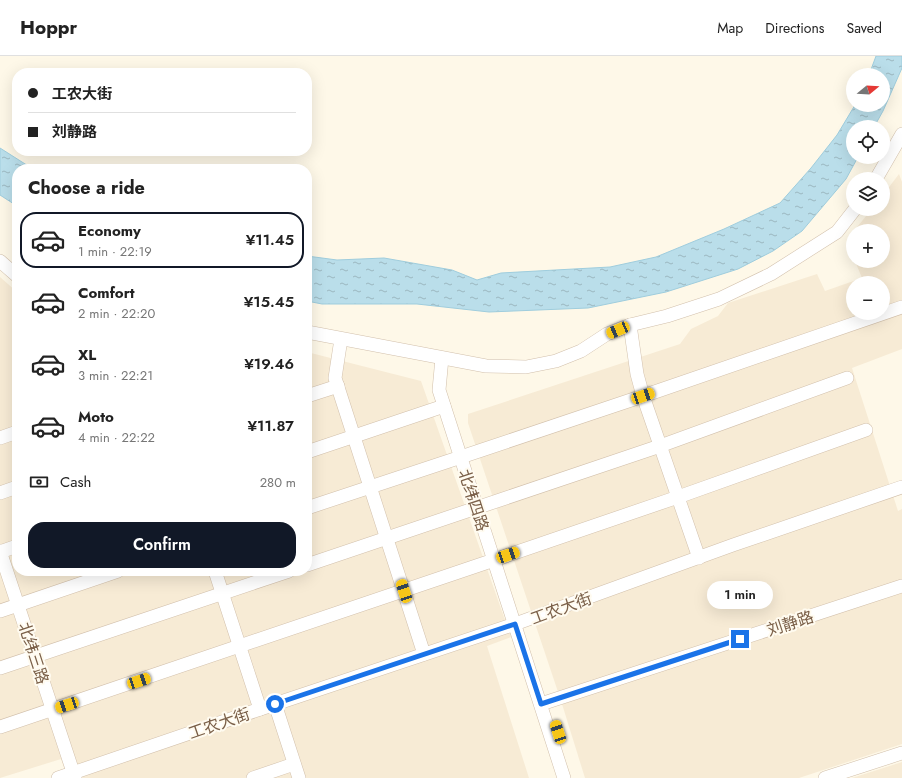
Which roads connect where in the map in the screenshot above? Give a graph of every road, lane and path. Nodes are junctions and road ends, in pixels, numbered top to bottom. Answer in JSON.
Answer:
{"nodes":[{"id":1,"x":902,"y":134,"type":"edge"},
{"id":2,"x":880,"y":172,"type":"edge"},
{"id":3,"x":850,"y":216,"type":"edge"},
{"id":4,"x":0,"y":261,"type":"edge"},
{"id":5,"x":12,"y":272,"type":"edge"},
{"id":6,"x":902,"y":307,"type":"edge"},
{"id":7,"x":630,"y":325,"type":"junction"},
{"id":8,"x":312,"y":333,"type":"edge"},
{"id":9,"x":341,"y":339,"type":"junction"},
{"id":10,"x":442,"y":358,"type":"junction"},
{"id":11,"x":847,"y":378,"type":"dead end"},
{"id":12,"x":338,"y":386,"type":"junction"},
{"id":13,"x":312,"y":394,"type":"edge"},
{"id":14,"x":643,"y":396,"type":"junction"},
{"id":15,"x":444,"y":406,"type":"junction"},
{"id":16,"x":866,"y":430,"type":"dead end"},
{"id":17,"x":12,"y":434,"type":"edge"},
{"id":18,"x":354,"y":437,"type":"junction"},
{"id":19,"x":0,"y":438,"type":"edge"},
{"id":20,"x":660,"y":446,"type":"junction"},
{"id":21,"x":312,"y":450,"type":"edge"},
{"id":22,"x":461,"y":457,"type":"junction"},
{"id":23,"x":370,"y":487,"type":"junction"},
{"id":24,"x":902,"y":487,"type":"edge"},
{"id":25,"x":12,"y":489,"type":"edge"},
{"id":26,"x":0,"y":493,"type":"edge"},
{"id":27,"x":902,"y":494,"type":"edge"},
{"id":28,"x":678,"y":497,"type":"junction"},
{"id":29,"x":312,"y":506,"type":"edge"},
{"id":30,"x":477,"y":507,"type":"junction"},
{"id":31,"x":387,"y":538,"type":"junction"},
{"id":32,"x":12,"y":548,"type":"edge"},
{"id":33,"x":0,"y":552,"type":"edge"},
{"id":34,"x":699,"y":558,"type":"junction"},
{"id":35,"x":494,"y":560,"type":"junction"},
{"id":36,"x":312,"y":563,"type":"edge"},
{"id":37,"x":103,"y":576,"type":"edge"},
{"id":38,"x":217,"y":576,"type":"edge"},
{"id":39,"x":274,"y":576,"type":"edge"},
{"id":40,"x":902,"y":586,"type":"edge"},
{"id":41,"x":404,"y":591,"type":"junction"},
{"id":42,"x":222,"y":594,"type":"junction"},
{"id":43,"x":18,"y":605,"type":"junction"},
{"id":44,"x":0,"y":611,"type":"edge"},
{"id":45,"x":520,"y":626,"type":"junction"},
{"id":46,"x":240,"y":647,"type":"junction"},
{"id":47,"x":424,"y":654,"type":"junction"},
{"id":48,"x":35,"y":657,"type":"junction"},
{"id":49,"x":0,"y":668,"type":"edge"},
{"id":50,"x":545,"y":703,"type":"junction"},
{"id":51,"x":275,"y":704,"type":"junction"},
{"id":52,"x":260,"y":709,"type":"junction"},
{"id":53,"x":53,"y":710,"type":"junction"},
{"id":54,"x":0,"y":727,"type":"edge"},
{"id":55,"x":902,"y":753,"type":"edge"},
{"id":56,"x":294,"y":764,"type":"junction"},
{"id":57,"x":74,"y":775,"type":"edge"},
{"id":58,"x":58,"y":778,"type":"edge"},
{"id":59,"x":253,"y":778,"type":"edge"},
{"id":60,"x":299,"y":778,"type":"edge"},
{"id":61,"x":564,"y":778,"type":"edge"},
{"id":62,"x":573,"y":778,"type":"edge"},
{"id":63,"x":825,"y":778,"type":"edge"}],
"edges":[{"from":1,"to":2,"type":"street"},
{"from":3,"to":7,"type":"street"},
{"from":4,"to":5,"type":"street"},
{"from":6,"to":14,"type":"street"},
{"from":7,"to":10,"type":"street"},
{"from":7,"to":14,"type":"street"},
{"from":8,"to":9,"type":"street"},
{"from":9,"to":10,"type":"street"},
{"from":9,"to":12,"type":"street"},
{"from":10,"to":15,"type":"street","name":"北纬四路"},
{"from":11,"to":20,"type":"street"},
{"from":12,"to":13,"type":"street"},
{"from":12,"to":18,"type":"street"},
{"from":14,"to":20,"type":"street"},
{"from":14,"to":22,"type":"street"},
{"from":15,"to":18,"type":"street"},
{"from":15,"to":22,"type":"street","name":"北纬四路"},
{"from":16,"to":28,"type":"street"},
{"from":17,"to":19,"type":"street"},
{"from":18,"to":21,"type":"street"},
{"from":18,"to":23,"type":"street"},
{"from":20,"to":28,"type":"street"},
{"from":20,"to":30,"type":"street"},
{"from":22,"to":23,"type":"street"},
{"from":22,"to":30,"type":"street","name":"北纬四路"},
{"from":23,"to":29,"type":"street"},
{"from":23,"to":31,"type":"street"},
{"from":24,"to":34,"type":"street","name":"工农大街"},
{"from":25,"to":26,"type":"street"},
{"from":27,"to":45,"type":"street","name":"工农大街"},
{"from":28,"to":34,"type":"street"},
{"from":28,"to":35,"type":"street"},
{"from":30,"to":31,"type":"street"},
{"from":30,"to":35,"type":"street","name":"北纬四路"},
{"from":31,"to":36,"type":"street"},
{"from":31,"to":41,"type":"street"},
{"from":32,"to":33,"type":"street"},
{"from":33,"to":43,"type":"street","name":"北纬三路"},
{"from":34,"to":45,"type":"street","name":"工农大街"},
{"from":35,"to":41,"type":"street"},
{"from":35,"to":45,"type":"street","name":"北纬四路"},
{"from":37,"to":43,"type":"street"},
{"from":38,"to":42,"type":"street"},
{"from":39,"to":42,"type":"street"},
{"from":40,"to":50,"type":"street","name":"刘静路"},
{"from":41,"to":46,"type":"street"},
{"from":41,"to":47,"type":"street"},
{"from":42,"to":46,"type":"street"},
{"from":42,"to":48,"type":"street"},
{"from":43,"to":44,"type":"street"},
{"from":43,"to":48,"type":"street","name":"北纬三路"},
{"from":45,"to":47,"type":"street","name":"工农大街"},
{"from":45,"to":50,"type":"street","name":"北纬四路"},
{"from":46,"to":52,"type":"street"},
{"from":46,"to":53,"type":"street"},
{"from":47,"to":51,"type":"street","name":"工农大街"},
{"from":48,"to":49,"type":"street"},
{"from":48,"to":53,"type":"street","name":"北纬三路"},
{"from":50,"to":61,"type":"street","name":"北纬四路"},
{"from":50,"to":62,"type":"street","name":"北纬四路"},
{"from":51,"to":52,"type":"street","name":"工农大街"},
{"from":51,"to":56,"type":"street"},
{"from":52,"to":57,"type":"street","name":"工农大街"},
{"from":53,"to":54,"type":"street"},
{"from":53,"to":57,"type":"street","name":"北纬三路"},
{"from":55,"to":63,"type":"street"},
{"from":56,"to":59,"type":"street"},
{"from":56,"to":60,"type":"street"},
{"from":57,"to":58,"type":"street","name":"工农大街"}]}
